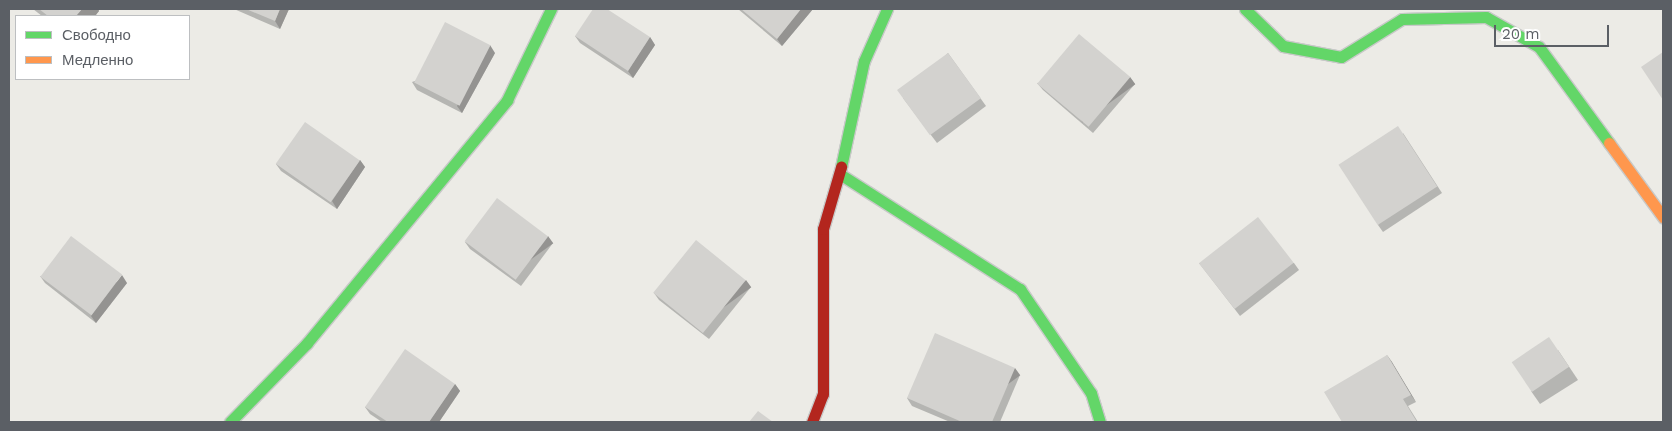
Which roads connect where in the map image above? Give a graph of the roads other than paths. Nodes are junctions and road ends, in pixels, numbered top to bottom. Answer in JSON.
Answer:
{"nodes":[{"id":1,"x":551,"y":9,"type":"edge"},
{"id":2,"x":887,"y":9,"type":"edge"},
{"id":3,"x":1245,"y":9,"type":"edge"},
{"id":4,"x":840,"y":174,"type":"junction"},
{"id":5,"x":1663,"y":217,"type":"edge"},
{"id":6,"x":230,"y":422,"type":"edge"},
{"id":7,"x":812,"y":422,"type":"edge"},
{"id":8,"x":1100,"y":422,"type":"edge"}],
"edges":[{"from":1,"to":6,"type":"street"},
{"from":2,"to":4,"type":"street"},
{"from":3,"to":5,"type":"street"},
{"from":4,"to":7,"type":"street"},
{"from":4,"to":8,"type":"street"}]}
